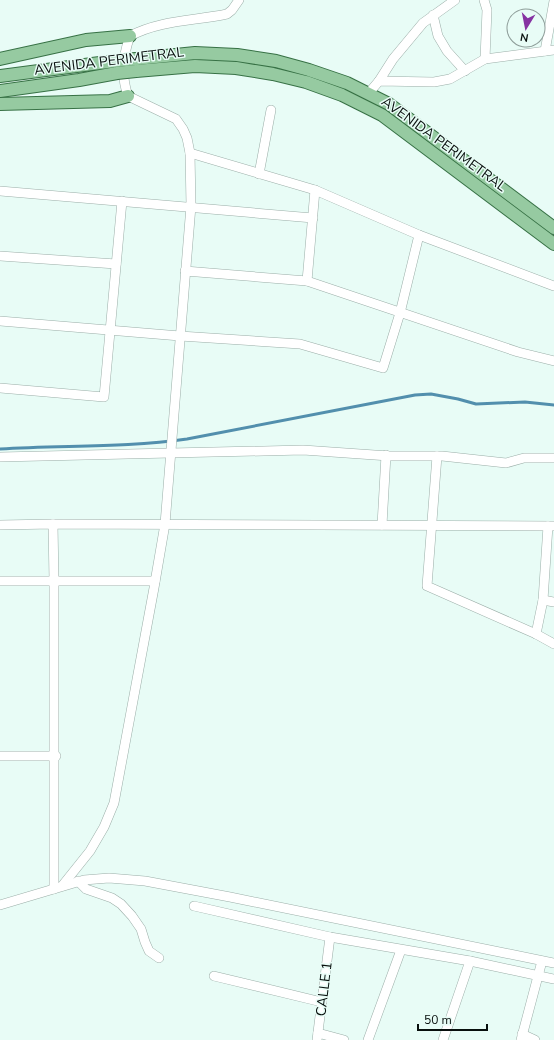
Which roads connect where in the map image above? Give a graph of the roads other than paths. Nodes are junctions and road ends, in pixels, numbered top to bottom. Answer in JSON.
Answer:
{"nodes":[{"id":1,"x":239,"y":0,"type":"edge"},
{"id":2,"x":455,"y":0,"type":"edge"},
{"id":3,"x":484,"y":0,"type":"edge"},
{"id":4,"x":554,"y":2,"type":"edge"},
{"id":5,"x":433,"y":15,"type":"junction"},
{"id":6,"x":130,"y":36,"type":"junction"},
{"id":7,"x":549,"y":51,"type":"edge"},
{"id":8,"x":0,"y":59,"type":"edge"},
{"id":9,"x":485,"y":59,"type":"junction"},
{"id":10,"x":465,"y":71,"type":"junction"},
{"id":11,"x":0,"y":76,"type":"edge"},
{"id":12,"x":379,"y":81,"type":"junction"},
{"id":13,"x":0,"y":91,"type":"edge"},
{"id":14,"x":368,"y":94,"type":"junction"},
{"id":15,"x":128,"y":96,"type":"junction"},
{"id":16,"x":0,"y":104,"type":"edge"},
{"id":17,"x":271,"y":110,"type":"dead end"},
{"id":18,"x":190,"y":153,"type":"junction"},
{"id":19,"x":259,"y":174,"type":"junction"},
{"id":20,"x":0,"y":190,"type":"edge"},
{"id":21,"x":316,"y":190,"type":"junction"},
{"id":22,"x":122,"y":201,"type":"junction"},
{"id":23,"x":191,"y":206,"type":"junction"},
{"id":24,"x":312,"y":218,"type":"junction"},
{"id":25,"x":554,"y":228,"type":"edge"},
{"id":26,"x":419,"y":235,"type":"junction"},
{"id":27,"x":554,"y":244,"type":"edge"},
{"id":28,"x":0,"y":256,"type":"edge"},
{"id":29,"x":116,"y":264,"type":"junction"},
{"id":30,"x":185,"y":271,"type":"junction"},
{"id":31,"x":307,"y":281,"type":"junction"},
{"id":32,"x":554,"y":286,"type":"edge"},
{"id":33,"x":400,"y":313,"type":"junction"},
{"id":34,"x":0,"y":321,"type":"edge"},
{"id":35,"x":111,"y":330,"type":"junction"},
{"id":36,"x":180,"y":336,"type":"junction"},
{"id":37,"x":554,"y":361,"type":"edge"},
{"id":38,"x":0,"y":388,"type":"edge"},
{"id":39,"x":171,"y":444,"type":"junction"},
{"id":40,"x":386,"y":456,"type":"junction"},
{"id":41,"x":438,"y":456,"type":"junction"},
{"id":42,"x":0,"y":457,"type":"edge"},
{"id":43,"x":554,"y":458,"type":"edge"},
{"id":44,"x":53,"y":524,"type":"junction"},
{"id":45,"x":165,"y":524,"type":"junction"},
{"id":46,"x":0,"y":525,"type":"edge"},
{"id":47,"x":382,"y":525,"type":"junction"},
{"id":48,"x":432,"y":526,"type":"junction"},
{"id":49,"x":551,"y":526,"type":"edge"},
{"id":50,"x":54,"y":581,"type":"junction"},
{"id":51,"x":155,"y":581,"type":"junction"},
{"id":52,"x":0,"y":582,"type":"edge"},
{"id":53,"x":543,"y":600,"type":"junction"},
{"id":54,"x":554,"y":602,"type":"edge"},
{"id":55,"x":536,"y":634,"type":"junction"},
{"id":56,"x":554,"y":644,"type":"edge"},
{"id":57,"x":0,"y":756,"type":"edge"},
{"id":58,"x":55,"y":756,"type":"junction"},
{"id":59,"x":78,"y":881,"type":"junction"},
{"id":60,"x":58,"y":888,"type":"junction"},
{"id":61,"x":0,"y":905,"type":"edge"},
{"id":62,"x":194,"y":906,"type":"dead end"},
{"id":63,"x":330,"y":937,"type":"junction"},
{"id":64,"x":401,"y":950,"type":"junction"},
{"id":65,"x":159,"y":958,"type":"dead end"},
{"id":66,"x":542,"y":960,"type":"junction"},
{"id":67,"x":470,"y":961,"type":"junction"},
{"id":68,"x":554,"y":963,"type":"edge"},
{"id":69,"x":214,"y":976,"type":"dead end"},
{"id":70,"x":538,"y":976,"type":"junction"},
{"id":71,"x":554,"y":979,"type":"edge"},
{"id":72,"x":322,"y":1002,"type":"junction"},
{"id":73,"x":318,"y":1036,"type":"edge"},
{"id":74,"x":521,"y":1037,"type":"edge"},
{"id":75,"x":344,"y":1040,"type":"edge"},
{"id":76,"x":368,"y":1040,"type":"edge"},
{"id":77,"x":443,"y":1040,"type":"edge"},
{"id":78,"x":535,"y":1040,"type":"edge"}],
"edges":[{"from":1,"to":6,"type":"street"},
{"from":2,"to":5,"type":"street"},
{"from":3,"to":9,"type":"street"},
{"from":4,"to":7,"type":"street"},
{"from":5,"to":10,"type":"street"},
{"from":5,"to":12,"type":"street"},
{"from":6,"to":8,"type":"main road"},
{"from":6,"to":15,"type":"street"},
{"from":7,"to":9,"type":"street"},
{"from":9,"to":10,"type":"street"},
{"from":10,"to":12,"type":"street"},
{"from":11,"to":14,"type":"main road","name":"AVENIDA PERIMETRAL","bridge":true},
{"from":12,"to":14,"type":"street"},
{"from":13,"to":27,"type":"main road","name":"AVENIDA PERIMETRAL","bridge":true},
{"from":14,"to":25,"type":"main road","name":"AVENIDA PERIMETRAL"},
{"from":15,"to":16,"type":"main road"},
{"from":15,"to":18,"type":"street"},
{"from":17,"to":19,"type":"street"},
{"from":18,"to":19,"type":"street"},
{"from":18,"to":23,"type":"street"},
{"from":19,"to":21,"type":"street"},
{"from":20,"to":22,"type":"street"},
{"from":21,"to":24,"type":"street"},
{"from":21,"to":26,"type":"street"},
{"from":22,"to":23,"type":"street"},
{"from":22,"to":29,"type":"street"},
{"from":23,"to":24,"type":"street"},
{"from":23,"to":30,"type":"street"},
{"from":24,"to":31,"type":"street"},
{"from":26,"to":32,"type":"street"},
{"from":26,"to":33,"type":"street"},
{"from":28,"to":29,"type":"street"},
{"from":29,"to":35,"type":"street"},
{"from":30,"to":31,"type":"street"},
{"from":30,"to":36,"type":"street"},
{"from":31,"to":33,"type":"street"},
{"from":33,"to":36,"type":"street"},
{"from":33,"to":37,"type":"street"},
{"from":34,"to":35,"type":"street"},
{"from":35,"to":36,"type":"street"},
{"from":35,"to":38,"type":"street"},
{"from":36,"to":39,"type":"street"},
{"from":39,"to":40,"type":"street"},
{"from":39,"to":42,"type":"street"},
{"from":39,"to":45,"type":"street"},
{"from":40,"to":41,"type":"street"},
{"from":40,"to":47,"type":"street"},
{"from":41,"to":43,"type":"street"},
{"from":41,"to":48,"type":"street"},
{"from":44,"to":45,"type":"street"},
{"from":44,"to":46,"type":"street"},
{"from":44,"to":50,"type":"street"},
{"from":45,"to":47,"type":"street"},
{"from":45,"to":51,"type":"street"},
{"from":47,"to":48,"type":"street"},
{"from":48,"to":49,"type":"street"},
{"from":48,"to":55,"type":"street"},
{"from":49,"to":53,"type":"street"},
{"from":50,"to":51,"type":"street"},
{"from":50,"to":52,"type":"street"},
{"from":50,"to":58,"type":"street"},
{"from":51,"to":60,"type":"street"},
{"from":53,"to":54,"type":"street"},
{"from":53,"to":55,"type":"street"},
{"from":55,"to":56,"type":"street"},
{"from":57,"to":58,"type":"street"},
{"from":58,"to":60,"type":"street"},
{"from":59,"to":60,"type":"street"},
{"from":59,"to":65,"type":"street"},
{"from":59,"to":66,"type":"street"},
{"from":60,"to":61,"type":"street"},
{"from":62,"to":63,"type":"street"},
{"from":63,"to":64,"type":"street"},
{"from":63,"to":72,"type":"street","name":"CALLE 1"},
{"from":64,"to":67,"type":"street"},
{"from":64,"to":76,"type":"street"},
{"from":66,"to":68,"type":"street"},
{"from":66,"to":70,"type":"street"},
{"from":67,"to":70,"type":"street"},
{"from":67,"to":77,"type":"street"},
{"from":69,"to":72,"type":"street"},
{"from":70,"to":71,"type":"street"},
{"from":70,"to":74,"type":"street"},
{"from":72,"to":73,"type":"street","name":"CALLE 1"},
{"from":73,"to":75,"type":"street"},
{"from":74,"to":78,"type":"street"}]}
